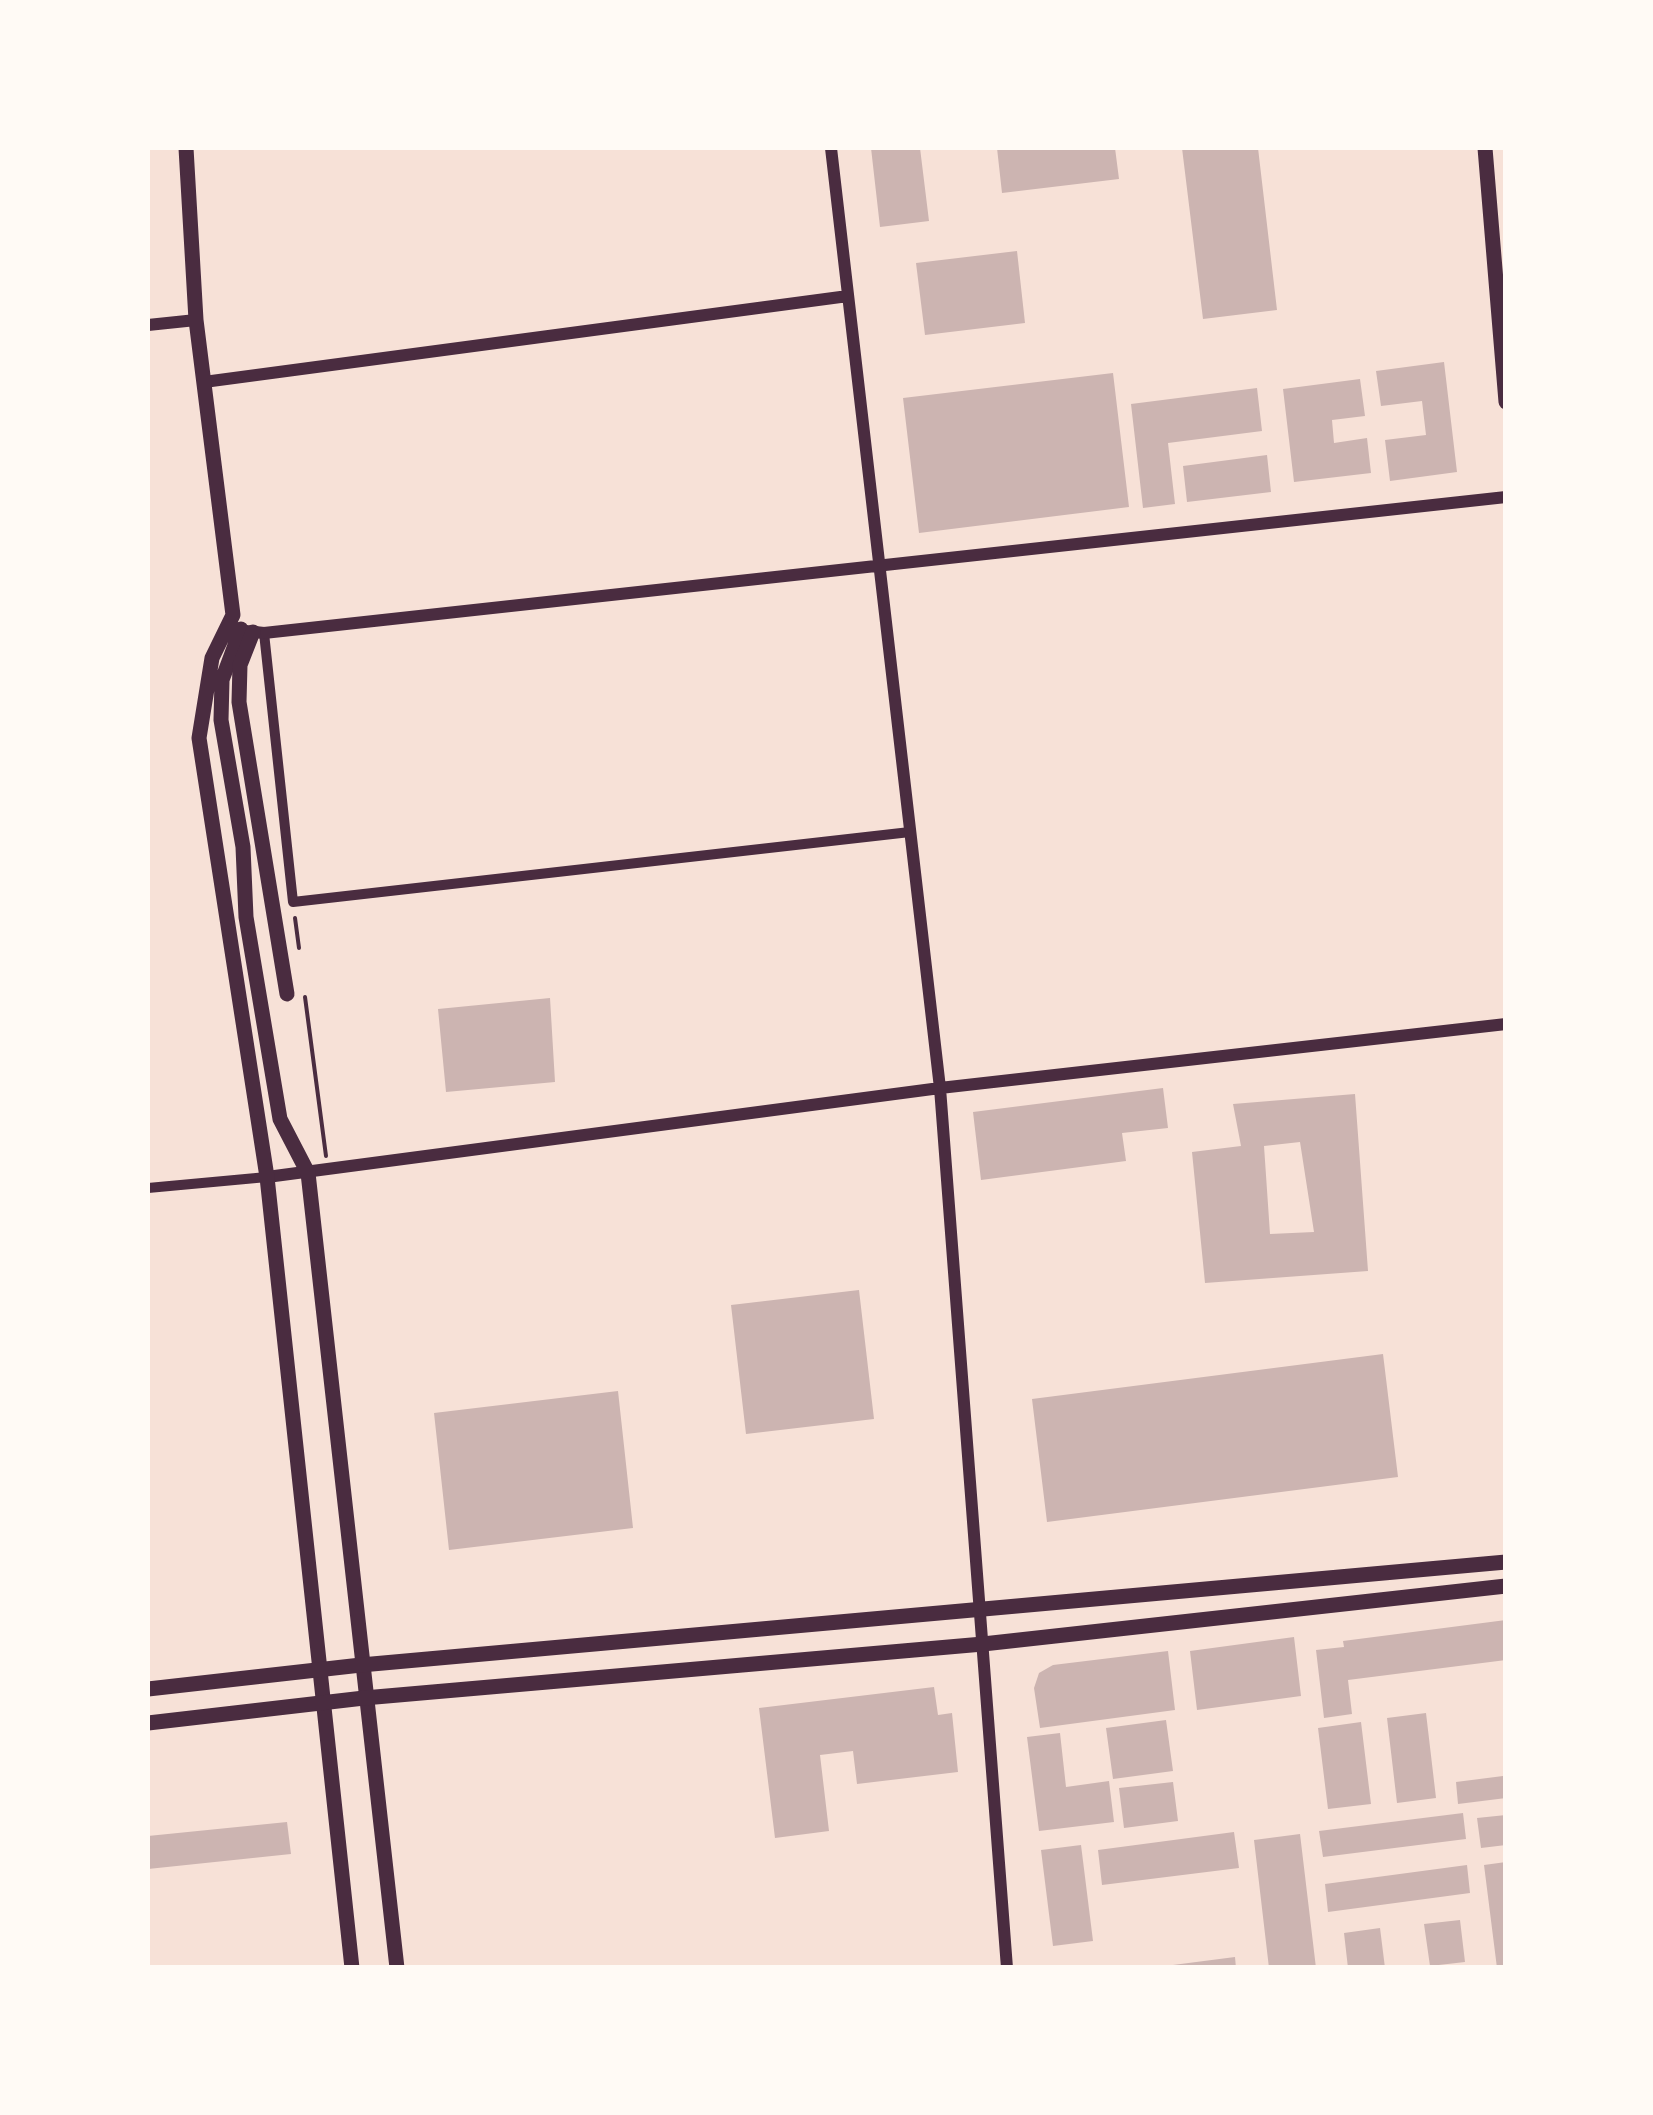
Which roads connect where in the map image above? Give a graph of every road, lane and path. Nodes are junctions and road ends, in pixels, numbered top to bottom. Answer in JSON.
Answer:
{"nodes":[{"id":1,"x":186,"y":148,"type":"edge"},
{"id":2,"x":831,"y":148,"type":"edge"},
{"id":3,"x":1485,"y":148,"type":"edge"},
{"id":4,"x":848,"y":296,"type":"junction"},
{"id":5,"x":196,"y":320,"type":"junction"},
{"id":6,"x":148,"y":325,"type":"edge"},
{"id":7,"x":204,"y":382,"type":"junction"},
{"id":8,"x":1506,"y":402,"type":"edge"},
{"id":9,"x":1506,"y":497,"type":"edge"},
{"id":10,"x":878,"y":564,"type":"junction"},
{"id":11,"x":248,"y":627,"type":"junction"},
{"id":12,"x":910,"y":832,"type":"junction"},
{"id":13,"x":293,"y":902,"type":"junction"},
{"id":14,"x":300,"y":959,"type":"dead end"},
{"id":15,"x":303,"y":978,"type":"dead end"},
{"id":16,"x":286,"y":994,"type":"dead end"},
{"id":17,"x":1506,"y":1024,"type":"edge"},
{"id":18,"x":940,"y":1088,"type":"junction"},
{"id":19,"x":328,"y":1171,"type":"junction"},
{"id":20,"x":308,"y":1172,"type":"junction"},
{"id":21,"x":267,"y":1177,"type":"junction"},
{"id":22,"x":148,"y":1188,"type":"edge"},
{"id":23,"x":1506,"y":1562,"type":"edge"},
{"id":24,"x":1506,"y":1586,"type":"edge"},
{"id":25,"x":979,"y":1610,"type":"junction"},
{"id":26,"x":983,"y":1644,"type":"junction"},
{"id":27,"x":361,"y":1665,"type":"junction"},
{"id":28,"x":319,"y":1670,"type":"junction"},
{"id":29,"x":148,"y":1689,"type":"edge"},
{"id":30,"x":364,"y":1698,"type":"junction"},
{"id":31,"x":323,"y":1703,"type":"junction"},
{"id":32,"x":148,"y":1723,"type":"edge"},
{"id":33,"x":352,"y":1968,"type":"edge"},
{"id":34,"x":398,"y":1968,"type":"edge"},
{"id":35,"x":1007,"y":1968,"type":"edge"}],
"edges":[{"from":1,"to":5,"type":"main road"},
{"from":2,"to":4,"type":"street"},
{"from":3,"to":8,"type":"main road"},
{"from":4,"to":7,"type":"street"},
{"from":4,"to":10,"type":"street"},
{"from":5,"to":6,"type":"street"},
{"from":5,"to":7,"type":"main road"},
{"from":7,"to":11,"type":"main road"},
{"from":9,"to":10,"type":"street"},
{"from":10,"to":11,"type":"street"},
{"from":10,"to":12,"type":"street"},
{"from":11,"to":13,"type":"street"},
{"from":11,"to":16,"type":"main road"},
{"from":11,"to":20,"type":"main road"},
{"from":11,"to":21,"type":"main road"},
{"from":12,"to":13,"type":"street"},
{"from":12,"to":18,"type":"street"},
{"from":13,"to":14,"type":"path"},
{"from":15,"to":19,"type":"path"},
{"from":17,"to":18,"type":"street"},
{"from":18,"to":19,"type":"street"},
{"from":18,"to":25,"type":"street"},
{"from":19,"to":20,"type":"street"},
{"from":20,"to":21,"type":"street"},
{"from":20,"to":27,"type":"main road"},
{"from":21,"to":22,"type":"street"},
{"from":21,"to":28,"type":"main road"},
{"from":23,"to":25,"type":"main road"},
{"from":24,"to":26,"type":"main road"},
{"from":25,"to":26,"type":"street"},
{"from":25,"to":27,"type":"main road"},
{"from":26,"to":30,"type":"main road"},
{"from":26,"to":35,"type":"street"},
{"from":27,"to":28,"type":"main road"},
{"from":27,"to":30,"type":"main road"},
{"from":28,"to":29,"type":"main road"},
{"from":28,"to":31,"type":"main road"},
{"from":30,"to":31,"type":"main road"},
{"from":30,"to":34,"type":"main road"},
{"from":31,"to":32,"type":"main road"},
{"from":31,"to":33,"type":"main road"}]}
